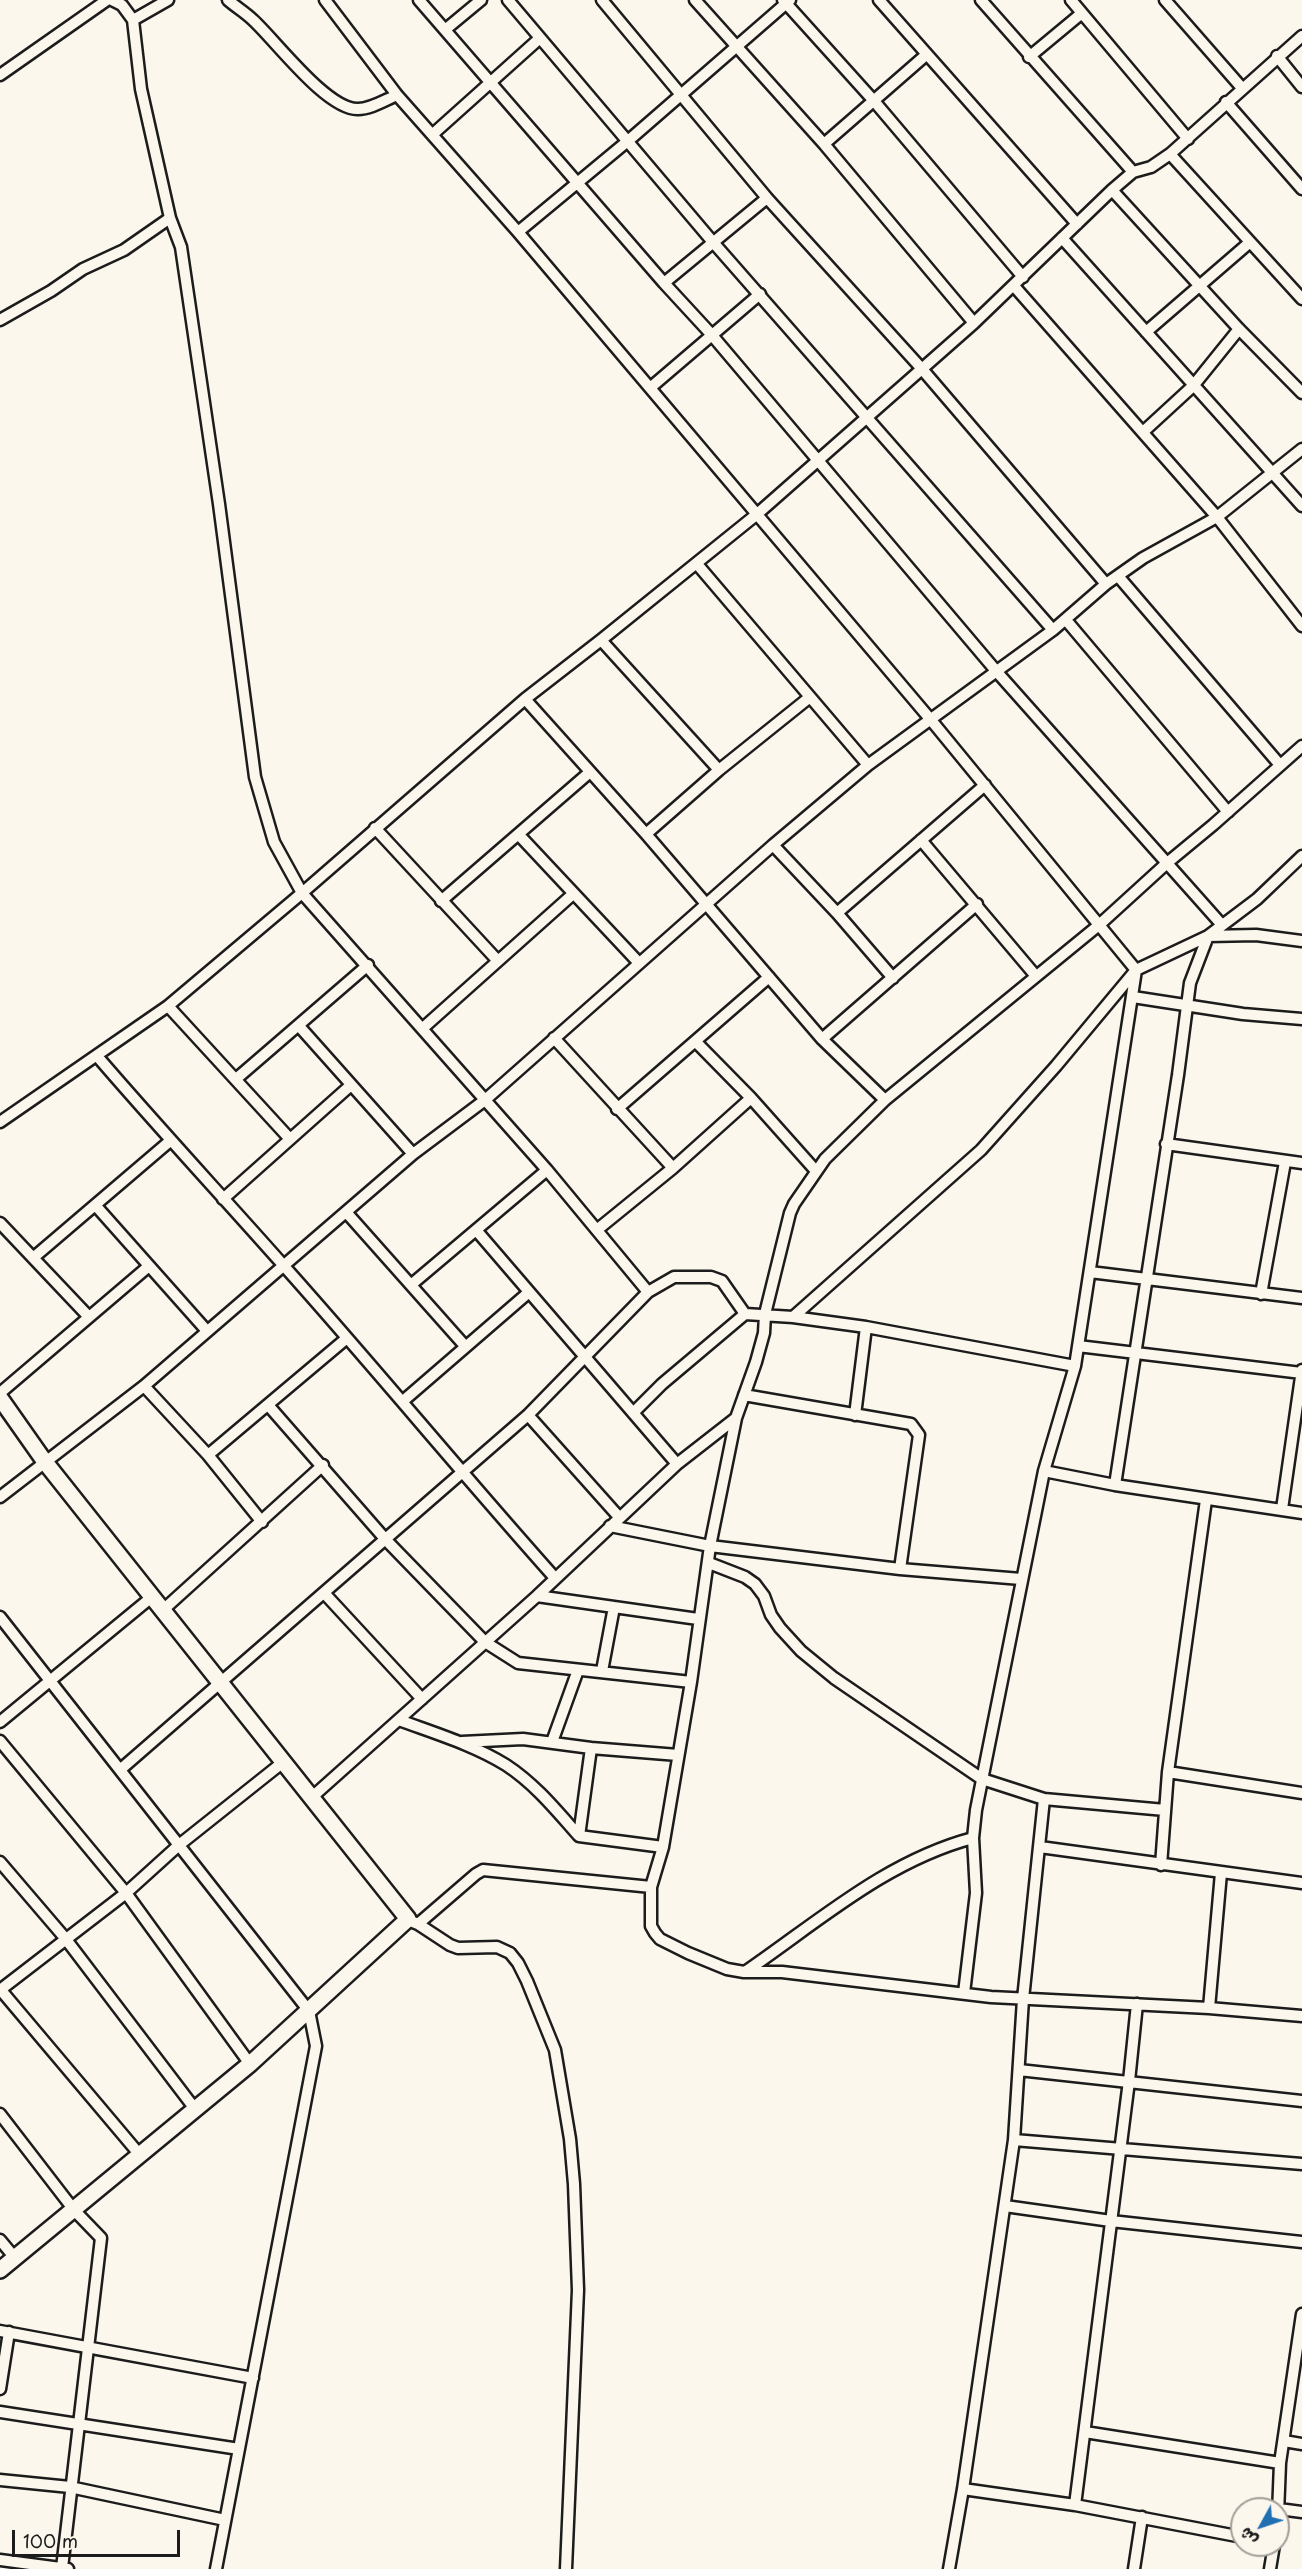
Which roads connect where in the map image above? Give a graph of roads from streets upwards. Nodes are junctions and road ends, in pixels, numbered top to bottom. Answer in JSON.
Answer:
{"nodes":[{"id":1,"x":107,"y":0,"type":"edge"},
{"id":2,"x":112,"y":0,"type":"edge"},
{"id":3,"x":168,"y":0,"type":"edge"},
{"id":4,"x":228,"y":0,"type":"edge"},
{"id":5,"x":325,"y":0,"type":"edge"},
{"id":6,"x":419,"y":0,"type":"edge"},
{"id":7,"x":481,"y":0,"type":"edge"},
{"id":8,"x":508,"y":0,"type":"edge"},
{"id":9,"x":602,"y":0,"type":"edge"},
{"id":10,"x":694,"y":0,"type":"edge"},
{"id":11,"x":879,"y":0,"type":"edge"},
{"id":12,"x":981,"y":0,"type":"edge"},
{"id":13,"x":1071,"y":0,"type":"edge"},
{"id":14,"x":1165,"y":0,"type":"edge"},
{"id":15,"x":787,"y":1,"type":"edge"},
{"id":16,"x":1082,"y":13,"type":"junction"},
{"id":17,"x":133,"y":20,"type":"junction"},
{"id":18,"x":446,"y":29,"type":"junction"},
{"id":19,"x":1302,"y":36,"type":"edge"},
{"id":20,"x":540,"y":38,"type":"junction"},
{"id":21,"x":737,"y":48,"type":"junction"},
{"id":22,"x":926,"y":55,"type":"junction"},
{"id":23,"x":1277,"y":56,"type":"junction"},
{"id":24,"x":1029,"y":57,"type":"junction"},
{"id":25,"x":0,"y":75,"type":"edge"},
{"id":26,"x":490,"y":83,"type":"junction"},
{"id":27,"x":1302,"y":87,"type":"edge"},
{"id":28,"x":1242,"y":88,"type":"junction"},
{"id":29,"x":397,"y":94,"type":"junction"},
{"id":30,"x":681,"y":95,"type":"junction"},
{"id":31,"x":874,"y":101,"type":"junction"},
{"id":32,"x":1226,"y":102,"type":"junction"},
{"id":33,"x":433,"y":134,"type":"junction"},
{"id":34,"x":1188,"y":138,"type":"junction"},
{"id":35,"x":629,"y":140,"type":"junction"},
{"id":36,"x":824,"y":144,"type":"junction"},
{"id":37,"x":1170,"y":154,"type":"junction"},
{"id":38,"x":1133,"y":172,"type":"junction"},
{"id":39,"x":577,"y":184,"type":"junction"},
{"id":40,"x":1302,"y":189,"type":"edge"},
{"id":41,"x":1112,"y":190,"type":"junction"},
{"id":42,"x":767,"y":198,"type":"junction"},
{"id":43,"x":170,"y":218,"type":"junction"},
{"id":44,"x":1077,"y":224,"type":"junction"},
{"id":45,"x":518,"y":232,"type":"junction"},
{"id":46,"x":1062,"y":238,"type":"junction"},
{"id":47,"x":712,"y":241,"type":"junction"},
{"id":48,"x":1249,"y":243,"type":"junction"},
{"id":49,"x":1023,"y":277,"type":"junction"},
{"id":50,"x":663,"y":283,"type":"junction"},
{"id":51,"x":1200,"y":284,"type":"junction"},
{"id":52,"x":1014,"y":286,"type":"junction"},
{"id":53,"x":760,"y":294,"type":"junction"},
{"id":54,"x":1300,"y":294,"type":"edge"},
{"id":55,"x":0,"y":321,"type":"edge"},
{"id":56,"x":974,"y":323,"type":"junction"},
{"id":57,"x":1239,"y":329,"type":"junction"},
{"id":58,"x":1146,"y":332,"type":"junction"},
{"id":59,"x":711,"y":334,"type":"junction"},
{"id":60,"x":922,"y":369,"type":"junction"},
{"id":61,"x":1193,"y":386,"type":"junction"},
{"id":62,"x":650,"y":388,"type":"junction"},
{"id":63,"x":1302,"y":393,"type":"edge"},
{"id":64,"x":867,"y":417,"type":"junction"},
{"id":65,"x":1143,"y":432,"type":"junction"},
{"id":66,"x":1302,"y":449,"type":"edge"},
{"id":67,"x":818,"y":461,"type":"junction"},
{"id":68,"x":1274,"y":472,"type":"junction"},
{"id":69,"x":1302,"y":506,"type":"edge"},
{"id":70,"x":756,"y":515,"type":"junction"},
{"id":71,"x":1217,"y":517,"type":"junction"},
{"id":72,"x":697,"y":564,"type":"junction"},
{"id":73,"x":1118,"y":576,"type":"junction"},
{"id":74,"x":1106,"y":584,"type":"junction"},
{"id":75,"x":1066,"y":620,"type":"junction"},
{"id":76,"x":1302,"y":626,"type":"edge"},
{"id":77,"x":1053,"y":630,"type":"junction"},
{"id":78,"x":601,"y":640,"type":"junction"},
{"id":79,"x":997,"y":672,"type":"junction"},
{"id":80,"x":810,"y":697,"type":"junction"},
{"id":81,"x":525,"y":699,"type":"junction"},
{"id":82,"x":931,"y":720,"type":"junction"},
{"id":83,"x":1302,"y":746,"type":"edge"},
{"id":84,"x":868,"y":765,"type":"junction"},
{"id":85,"x":1280,"y":765,"type":"junction"},
{"id":86,"x":719,"y":770,"type":"junction"},
{"id":87,"x":590,"y":772,"type":"junction"},
{"id":88,"x":985,"y":786,"type":"junction"},
{"id":89,"x":1228,"y":812,"type":"junction"},
{"id":90,"x":375,"y":828,"type":"junction"},
{"id":91,"x":646,"y":834,"type":"junction"},
{"id":92,"x":519,"y":835,"type":"junction"},
{"id":93,"x":921,"y":840,"type":"junction"},
{"id":94,"x":773,"y":845,"type":"junction"},
{"id":95,"x":1302,"y":856,"type":"edge"},
{"id":96,"x":1167,"y":863,"type":"junction"},
{"id":97,"x":302,"y":893,"type":"junction"},
{"id":98,"x":573,"y":894,"type":"junction"},
{"id":99,"x":441,"y":901,"type":"junction"},
{"id":100,"x":706,"y":904,"type":"junction"},
{"id":101,"x":977,"y":904,"type":"junction"},
{"id":102,"x":837,"y":913,"type":"junction"},
{"id":103,"x":1099,"y":925,"type":"junction"},
{"id":104,"x":1222,"y":925,"type":"junction"},
{"id":105,"x":1208,"y":936,"type":"junction"},
{"id":106,"x":1302,"y":941,"type":"edge"},
{"id":107,"x":498,"y":961,"type":"junction"},
{"id":108,"x":639,"y":963,"type":"junction"},
{"id":109,"x":368,"y":965,"type":"junction"},
{"id":110,"x":1136,"y":970,"type":"junction"},
{"id":111,"x":1035,"y":975,"type":"junction"},
{"id":112,"x":769,"y":977,"type":"junction"},
{"id":113,"x":893,"y":978,"type":"junction"},
{"id":114,"x":1133,"y":996,"type":"junction"},
{"id":115,"x":1186,"y":1005,"type":"junction"},
{"id":116,"x":168,"y":1006,"type":"junction"},
{"id":117,"x":1302,"y":1019,"type":"edge"},
{"id":118,"x":298,"y":1026,"type":"junction"},
{"id":119,"x":423,"y":1028,"type":"junction"},
{"id":120,"x":554,"y":1038,"type":"junction"},
{"id":121,"x":822,"y":1039,"type":"junction"},
{"id":122,"x":696,"y":1042,"type":"junction"},
{"id":123,"x":97,"y":1056,"type":"junction"},
{"id":124,"x":236,"y":1079,"type":"junction"},
{"id":125,"x":351,"y":1085,"type":"junction"},
{"id":126,"x":751,"y":1098,"type":"junction"},
{"id":127,"x":485,"y":1100,"type":"junction"},
{"id":128,"x":885,"y":1100,"type":"junction"},
{"id":129,"x":617,"y":1109,"type":"junction"},
{"id":130,"x":0,"y":1122,"type":"edge"},
{"id":131,"x":290,"y":1139,"type":"junction"},
{"id":132,"x":170,"y":1141,"type":"junction"},
{"id":133,"x":1166,"y":1144,"type":"junction"},
{"id":134,"x":413,"y":1154,"type":"junction"},
{"id":135,"x":1285,"y":1162,"type":"junction"},
{"id":136,"x":1302,"y":1163,"type":"edge"},
{"id":137,"x":673,"y":1168,"type":"junction"},
{"id":138,"x":547,"y":1170,"type":"junction"},
{"id":139,"x":816,"y":1171,"type":"junction"},
{"id":140,"x":223,"y":1199,"type":"junction"},
{"id":141,"x":96,"y":1206,"type":"junction"},
{"id":142,"x":346,"y":1212,"type":"junction"},
{"id":143,"x":0,"y":1223,"type":"edge"},
{"id":144,"x":598,"y":1229,"type":"junction"},
{"id":145,"x":476,"y":1230,"type":"junction"},
{"id":146,"x":33,"y":1258,"type":"junction"},
{"id":147,"x":284,"y":1265,"type":"junction"},
{"id":148,"x":150,"y":1266,"type":"junction"},
{"id":149,"x":1089,"y":1272,"type":"junction"},
{"id":150,"x":1147,"y":1281,"type":"junction"},
{"id":151,"x":412,"y":1284,"type":"junction"},
{"id":152,"x":648,"y":1292,"type":"junction"},
{"id":153,"x":528,"y":1293,"type":"junction"},
{"id":154,"x":1261,"y":1294,"type":"junction"},
{"id":155,"x":1302,"y":1299,"type":"edge"},
{"id":156,"x":745,"y":1314,"type":"junction"},
{"id":157,"x":765,"y":1314,"type":"junction"},
{"id":158,"x":89,"y":1317,"type":"junction"},
{"id":159,"x":793,"y":1317,"type":"junction"},
{"id":160,"x":866,"y":1327,"type":"junction"},
{"id":161,"x":207,"y":1331,"type":"junction"},
{"id":162,"x":347,"y":1338,"type":"junction"},
{"id":163,"x":465,"y":1346,"type":"junction"},
{"id":164,"x":1078,"y":1346,"type":"junction"},
{"id":165,"x":1135,"y":1354,"type":"junction"},
{"id":166,"x":584,"y":1356,"type":"junction"},
{"id":167,"x":1075,"y":1366,"type":"junction"},
{"id":168,"x":1302,"y":1372,"type":"edge"},
{"id":169,"x":144,"y":1386,"type":"junction"},
{"id":170,"x":0,"y":1393,"type":"edge"},
{"id":171,"x":744,"y":1395,"type":"junction"},
{"id":172,"x":0,"y":1398,"type":"edge"},
{"id":173,"x":403,"y":1401,"type":"junction"},
{"id":174,"x":268,"y":1405,"type":"junction"},
{"id":175,"x":633,"y":1413,"type":"junction"},
{"id":176,"x":528,"y":1415,"type":"junction"},
{"id":177,"x":855,"y":1415,"type":"junction"},
{"id":178,"x":736,"y":1418,"type":"junction"},
{"id":179,"x":208,"y":1455,"type":"junction"},
{"id":180,"x":45,"y":1462,"type":"junction"},
{"id":181,"x":677,"y":1464,"type":"junction"},
{"id":182,"x":323,"y":1465,"type":"junction"},
{"id":183,"x":1044,"y":1471,"type":"junction"},
{"id":184,"x":462,"y":1474,"type":"junction"},
{"id":185,"x":1115,"y":1485,"type":"junction"},
{"id":186,"x":0,"y":1497,"type":"edge"},
{"id":187,"x":1206,"y":1500,"type":"junction"},
{"id":188,"x":1282,"y":1509,"type":"junction"},
{"id":189,"x":1302,"y":1513,"type":"edge"},
{"id":190,"x":619,"y":1517,"type":"junction"},
{"id":191,"x":262,"y":1521,"type":"junction"},
{"id":192,"x":610,"y":1526,"type":"junction"},
{"id":193,"x":387,"y":1540,"type":"junction"},
{"id":194,"x":710,"y":1546,"type":"junction"},
{"id":195,"x":709,"y":1563,"type":"junction"},
{"id":196,"x":900,"y":1569,"type":"junction"},
{"id":197,"x":555,"y":1578,"type":"junction"},
{"id":198,"x":1021,"y":1579,"type":"junction"},
{"id":199,"x":325,"y":1594,"type":"junction"},
{"id":200,"x":153,"y":1596,"type":"junction"},
{"id":201,"x":537,"y":1596,"type":"junction"},
{"id":202,"x":614,"y":1607,"type":"junction"},
{"id":203,"x":163,"y":1610,"type":"junction"},
{"id":204,"x":0,"y":1617,"type":"edge"},
{"id":205,"x":698,"y":1619,"type":"junction"},
{"id":206,"x":485,"y":1642,"type":"junction"},
{"id":207,"x":578,"y":1670,"type":"junction"},
{"id":208,"x":602,"y":1671,"type":"junction"},
{"id":209,"x":50,"y":1680,"type":"junction"},
{"id":210,"x":691,"y":1682,"type":"junction"},
{"id":211,"x":220,"y":1684,"type":"junction"},
{"id":212,"x":422,"y":1699,"type":"junction"},
{"id":213,"x":399,"y":1720,"type":"junction"},
{"id":214,"x":0,"y":1722,"type":"edge"},
{"id":215,"x":0,"y":1742,"type":"edge"},
{"id":216,"x":552,"y":1742,"type":"junction"},
{"id":217,"x":459,"y":1743,"type":"junction"},
{"id":218,"x":591,"y":1748,"type":"junction"},
{"id":219,"x":678,"y":1755,"type":"junction"},
{"id":220,"x":282,"y":1763,"type":"junction"},
{"id":221,"x":121,"y":1769,"type":"junction"},
{"id":222,"x":1168,"y":1772,"type":"junction"},
{"id":223,"x":982,"y":1779,"type":"junction"},
{"id":224,"x":1302,"y":1793,"type":"edge"},
{"id":225,"x":311,"y":1798,"type":"junction"},
{"id":226,"x":1044,"y":1799,"type":"junction"},
{"id":227,"x":1165,"y":1810,"type":"junction"},
{"id":228,"x":579,"y":1836,"type":"junction"},
{"id":229,"x":974,"y":1838,"type":"junction"},
{"id":230,"x":178,"y":1845,"type":"junction"},
{"id":231,"x":663,"y":1847,"type":"junction"},
{"id":232,"x":1040,"y":1847,"type":"junction"},
{"id":233,"x":0,"y":1862,"type":"edge"},
{"id":234,"x":1161,"y":1865,"type":"junction"},
{"id":235,"x":1221,"y":1873,"type":"junction"},
{"id":236,"x":1302,"y":1883,"type":"edge"},
{"id":237,"x":651,"y":1887,"type":"junction"},
{"id":238,"x":126,"y":1893,"type":"junction"},
{"id":239,"x":413,"y":1922,"type":"junction"},
{"id":240,"x":65,"y":1938,"type":"junction"},
{"id":241,"x":744,"y":1972,"type":"junction"},
{"id":242,"x":0,"y":1989,"type":"edge"},
{"id":243,"x":964,"y":1993,"type":"junction"},
{"id":244,"x":1023,"y":1999,"type":"junction"},
{"id":245,"x":1137,"y":2004,"type":"junction"},
{"id":246,"x":1209,"y":2008,"type":"junction"},
{"id":247,"x":309,"y":2011,"type":"junction"},
{"id":248,"x":1302,"y":2016,"type":"edge"},
{"id":249,"x":250,"y":2064,"type":"junction"},
{"id":250,"x":1019,"y":2070,"type":"junction"},
{"id":251,"x":1130,"y":2081,"type":"junction"},
{"id":252,"x":1302,"y":2101,"type":"edge"},
{"id":253,"x":195,"y":2109,"type":"junction"},
{"id":254,"x":0,"y":2114,"type":"edge"},
{"id":255,"x":1014,"y":2140,"type":"junction"},
{"id":256,"x":1120,"y":2150,"type":"junction"},
{"id":257,"x":140,"y":2155,"type":"junction"},
{"id":258,"x":1302,"y":2164,"type":"edge"},
{"id":259,"x":1005,"y":2206,"type":"junction"},
{"id":260,"x":74,"y":2210,"type":"junction"},
{"id":261,"x":1111,"y":2221,"type":"junction"},
{"id":262,"x":0,"y":2240,"type":"edge"},
{"id":263,"x":1302,"y":2242,"type":"edge"},
{"id":264,"x":15,"y":2258,"type":"junction"},
{"id":265,"x":0,"y":2270,"type":"edge"},
{"id":266,"x":1302,"y":2314,"type":"edge"},
{"id":267,"x":5,"y":2332,"type":"edge"},
{"id":268,"x":88,"y":2349,"type":"junction"},
{"id":269,"x":253,"y":2378,"type":"junction"},
{"id":270,"x":1297,"y":2380,"type":"edge"},
{"id":271,"x":0,"y":2389,"type":"edge"},
{"id":272,"x":0,"y":2412,"type":"edge"},
{"id":273,"x":79,"y":2425,"type":"junction"},
{"id":274,"x":1085,"y":2432,"type":"junction"},
{"id":275,"x":1284,"y":2441,"type":"junction"},
{"id":276,"x":1302,"y":2444,"type":"edge"},
{"id":277,"x":239,"y":2449,"type":"junction"},
{"id":278,"x":1281,"y":2463,"type":"junction"},
{"id":279,"x":0,"y":2480,"type":"edge"},
{"id":280,"x":70,"y":2487,"type":"junction"},
{"id":281,"x":963,"y":2489,"type":"junction"},
{"id":282,"x":1280,"y":2497,"type":"edge"},
{"id":283,"x":1075,"y":2505,"type":"junction"},
{"id":284,"x":1142,"y":2517,"type":"junction"},
{"id":285,"x":225,"y":2520,"type":"junction"},
{"id":286,"x":1230,"y":2535,"type":"edge"},
{"id":287,"x":0,"y":2560,"type":"edge"},
{"id":288,"x":65,"y":2569,"type":"edge"},
{"id":289,"x":216,"y":2569,"type":"edge"},
{"id":290,"x":566,"y":2569,"type":"edge"},
{"id":291,"x":949,"y":2569,"type":"edge"},
{"id":292,"x":1134,"y":2569,"type":"edge"}],
"edges":[{"from":1,"to":25,"type":"street"},
{"from":2,"to":17,"type":"street"},
{"from":3,"to":17,"type":"street"},
{"from":4,"to":29,"type":"street"},
{"from":5,"to":29,"type":"street"},
{"from":6,"to":18,"type":"street"},
{"from":7,"to":18,"type":"street"},
{"from":8,"to":20,"type":"street"},
{"from":9,"to":30,"type":"street"},
{"from":10,"to":21,"type":"street"},
{"from":11,"to":22,"type":"street"},
{"from":12,"to":24,"type":"street"},
{"from":13,"to":16,"type":"street"},
{"from":14,"to":28,"type":"street"},
{"from":15,"to":21,"type":"street"},
{"from":15,"to":31,"type":"street"},
{"from":16,"to":24,"type":"street"},
{"from":16,"to":34,"type":"street"},
{"from":17,"to":43,"type":"street"},
{"from":18,"to":26,"type":"street"},
{"from":19,"to":23,"type":"street"},
{"from":20,"to":26,"type":"street"},
{"from":20,"to":35,"type":"street"},
{"from":21,"to":30,"type":"street"},
{"from":21,"to":36,"type":"street"},
{"from":22,"to":31,"type":"street"},
{"from":22,"to":44,"type":"street"},
{"from":23,"to":27,"type":"street"},
{"from":23,"to":28,"type":"street"},
{"from":24,"to":38,"type":"street"},
{"from":26,"to":33,"type":"street"},
{"from":26,"to":39,"type":"street"},
{"from":28,"to":32,"type":"street"},
{"from":29,"to":33,"type":"street"},
{"from":30,"to":35,"type":"street"},
{"from":30,"to":42,"type":"street"},
{"from":31,"to":36,"type":"street"},
{"from":31,"to":49,"type":"street"},
{"from":32,"to":34,"type":"street"},
{"from":32,"to":40,"type":"street"},
{"from":33,"to":45,"type":"street"},
{"from":34,"to":37,"type":"street"},
{"from":35,"to":39,"type":"street"},
{"from":35,"to":47,"type":"street"},
{"from":36,"to":56,"type":"street"},
{"from":37,"to":38,"type":"street"},
{"from":37,"to":48,"type":"street"},
{"from":38,"to":41,"type":"street"},
{"from":39,"to":45,"type":"street"},
{"from":39,"to":50,"type":"street"},
{"from":41,"to":44,"type":"street"},
{"from":41,"to":51,"type":"street"},
{"from":42,"to":47,"type":"street"},
{"from":42,"to":60,"type":"street"},
{"from":43,"to":55,"type":"street"},
{"from":43,"to":97,"type":"street"},
{"from":44,"to":46,"type":"street"},
{"from":45,"to":62,"type":"street"},
{"from":46,"to":49,"type":"street"},
{"from":46,"to":58,"type":"street"},
{"from":47,"to":50,"type":"street"},
{"from":47,"to":53,"type":"street"},
{"from":48,"to":51,"type":"street"},
{"from":48,"to":54,"type":"street"},
{"from":49,"to":52,"type":"street"},
{"from":50,"to":59,"type":"street"},
{"from":51,"to":57,"type":"street"},
{"from":51,"to":58,"type":"street"},
{"from":52,"to":56,"type":"street"},
{"from":52,"to":65,"type":"street"},
{"from":53,"to":59,"type":"street"},
{"from":53,"to":64,"type":"street"},
{"from":56,"to":60,"type":"street"},
{"from":57,"to":61,"type":"street"},
{"from":57,"to":63,"type":"street"},
{"from":58,"to":61,"type":"street"},
{"from":59,"to":62,"type":"street"},
{"from":59,"to":67,"type":"street"},
{"from":60,"to":64,"type":"street"},
{"from":60,"to":74,"type":"street"},
{"from":61,"to":65,"type":"street"},
{"from":61,"to":68,"type":"street"},
{"from":62,"to":70,"type":"street"},
{"from":64,"to":67,"type":"street"},
{"from":64,"to":77,"type":"street"},
{"from":65,"to":71,"type":"street"},
{"from":66,"to":68,"type":"street"},
{"from":67,"to":70,"type":"street"},
{"from":67,"to":79,"type":"street"},
{"from":68,"to":69,"type":"street"},
{"from":68,"to":71,"type":"street"},
{"from":70,"to":72,"type":"street"},
{"from":70,"to":82,"type":"street"},
{"from":71,"to":73,"type":"street"},
{"from":71,"to":76,"type":"street"},
{"from":72,"to":78,"type":"street"},
{"from":72,"to":80,"type":"street"},
{"from":73,"to":74,"type":"street"},
{"from":73,"to":85,"type":"street"},
{"from":74,"to":75,"type":"street"},
{"from":75,"to":77,"type":"street"},
{"from":75,"to":89,"type":"street"},
{"from":77,"to":79,"type":"street"},
{"from":78,"to":81,"type":"street"},
{"from":78,"to":86,"type":"street"},
{"from":79,"to":82,"type":"street"},
{"from":79,"to":96,"type":"street"},
{"from":80,"to":84,"type":"street"},
{"from":80,"to":86,"type":"street"},
{"from":81,"to":87,"type":"street"},
{"from":81,"to":90,"type":"street"},
{"from":82,"to":84,"type":"street"},
{"from":82,"to":88,"type":"street"},
{"from":83,"to":85,"type":"street"},
{"from":84,"to":94,"type":"street"},
{"from":85,"to":89,"type":"street"},
{"from":86,"to":91,"type":"street"},
{"from":87,"to":91,"type":"street"},
{"from":87,"to":92,"type":"street"},
{"from":88,"to":93,"type":"street"},
{"from":88,"to":103,"type":"street"},
{"from":89,"to":96,"type":"street"},
{"from":90,"to":97,"type":"street"},
{"from":90,"to":99,"type":"street"},
{"from":91,"to":100,"type":"street"},
{"from":92,"to":98,"type":"street"},
{"from":92,"to":99,"type":"street"},
{"from":93,"to":101,"type":"street"},
{"from":93,"to":102,"type":"street"},
{"from":94,"to":100,"type":"street"},
{"from":94,"to":102,"type":"street"},
{"from":95,"to":104,"type":"street"},
{"from":96,"to":103,"type":"street"},
{"from":96,"to":104,"type":"street"},
{"from":97,"to":109,"type":"street"},
{"from":97,"to":116,"type":"street"},
{"from":98,"to":107,"type":"street"},
{"from":98,"to":108,"type":"street"},
{"from":99,"to":107,"type":"street"},
{"from":100,"to":108,"type":"street"},
{"from":100,"to":112,"type":"street"},
{"from":101,"to":111,"type":"street"},
{"from":101,"to":113,"type":"street"},
{"from":102,"to":113,"type":"street"},
{"from":103,"to":110,"type":"street"},
{"from":103,"to":111,"type":"street"},
{"from":104,"to":105,"type":"street"},
{"from":105,"to":106,"type":"street"},
{"from":105,"to":110,"type":"street"},
{"from":105,"to":115,"type":"street"},
{"from":107,"to":119,"type":"street"},
{"from":108,"to":120,"type":"street"},
{"from":109,"to":118,"type":"street"},
{"from":109,"to":119,"type":"street"},
{"from":110,"to":114,"type":"street"},
{"from":110,"to":159,"type":"street"},
{"from":111,"to":128,"type":"street"},
{"from":112,"to":121,"type":"street"},
{"from":112,"to":122,"type":"street"},
{"from":113,"to":121,"type":"street"},
{"from":114,"to":115,"type":"street"},
{"from":114,"to":149,"type":"street"},
{"from":115,"to":117,"type":"street"},
{"from":115,"to":133,"type":"street"},
{"from":116,"to":123,"type":"street"},
{"from":116,"to":124,"type":"street"},
{"from":118,"to":124,"type":"street"},
{"from":118,"to":125,"type":"street"},
{"from":119,"to":127,"type":"street"},
{"from":120,"to":127,"type":"street"},
{"from":120,"to":129,"type":"street"},
{"from":121,"to":128,"type":"street"},
{"from":122,"to":126,"type":"street"},
{"from":122,"to":129,"type":"street"},
{"from":123,"to":130,"type":"street"},
{"from":123,"to":132,"type":"street"},
{"from":124,"to":131,"type":"street"},
{"from":125,"to":131,"type":"street"},
{"from":125,"to":134,"type":"street"},
{"from":126,"to":137,"type":"street"},
{"from":126,"to":139,"type":"street"},
{"from":127,"to":134,"type":"street"},
{"from":127,"to":138,"type":"street"},
{"from":128,"to":139,"type":"street"},
{"from":129,"to":137,"type":"street"},
{"from":131,"to":140,"type":"street"},
{"from":132,"to":140,"type":"street"},
{"from":132,"to":141,"type":"street"},
{"from":133,"to":135,"type":"street"},
{"from":133,"to":150,"type":"street"},
{"from":134,"to":142,"type":"street"},
{"from":135,"to":136,"type":"street"},
{"from":135,"to":154,"type":"street"},
{"from":137,"to":144,"type":"street"},
{"from":138,"to":144,"type":"street"},
{"from":138,"to":145,"type":"street"},
{"from":139,"to":157,"type":"street"},
{"from":140,"to":147,"type":"street"},
{"from":141,"to":146,"type":"street"},
{"from":141,"to":148,"type":"street"},
{"from":142,"to":147,"type":"street"},
{"from":142,"to":151,"type":"street"},
{"from":143,"to":146,"type":"street"},
{"from":144,"to":152,"type":"street"},
{"from":145,"to":151,"type":"street"},
{"from":145,"to":153,"type":"street"},
{"from":146,"to":158,"type":"street"},
{"from":147,"to":161,"type":"street"},
{"from":147,"to":162,"type":"street"},
{"from":148,"to":158,"type":"street"},
{"from":148,"to":161,"type":"street"},
{"from":149,"to":150,"type":"street"},
{"from":149,"to":164,"type":"street"},
{"from":150,"to":154,"type":"street"},
{"from":150,"to":165,"type":"street"},
{"from":151,"to":163,"type":"street"},
{"from":152,"to":156,"type":"street"},
{"from":152,"to":166,"type":"street"},
{"from":153,"to":163,"type":"street"},
{"from":153,"to":166,"type":"street"},
{"from":154,"to":155,"type":"street"},
{"from":156,"to":157,"type":"street"},
{"from":156,"to":175,"type":"street"},
{"from":157,"to":159,"type":"street"},
{"from":157,"to":171,"type":"street"},
{"from":158,"to":170,"type":"street"},
{"from":159,"to":160,"type":"street"},
{"from":160,"to":167,"type":"street"},
{"from":160,"to":177,"type":"street"},
{"from":161,"to":169,"type":"street"},
{"from":162,"to":173,"type":"street"},
{"from":162,"to":174,"type":"street"},
{"from":163,"to":173,"type":"street"},
{"from":164,"to":165,"type":"street"},
{"from":164,"to":167,"type":"street"},
{"from":165,"to":168,"type":"street"},
{"from":165,"to":185,"type":"street"},
{"from":166,"to":175,"type":"street"},
{"from":166,"to":176,"type":"street"},
{"from":167,"to":183,"type":"street"},
{"from":168,"to":188,"type":"street"},
{"from":169,"to":179,"type":"street"},
{"from":169,"to":180,"type":"street"},
{"from":171,"to":177,"type":"street"},
{"from":171,"to":178,"type":"street"},
{"from":172,"to":180,"type":"street"},
{"from":173,"to":184,"type":"street"},
{"from":174,"to":179,"type":"street"},
{"from":174,"to":182,"type":"street"},
{"from":175,"to":181,"type":"street"},
{"from":176,"to":184,"type":"street"},
{"from":176,"to":190,"type":"street"},
{"from":177,"to":196,"type":"street"},
{"from":178,"to":181,"type":"street"},
{"from":178,"to":194,"type":"street"},
{"from":179,"to":191,"type":"street"},
{"from":180,"to":186,"type":"street"},
{"from":180,"to":200,"type":"street"},
{"from":181,"to":190,"type":"street"},
{"from":182,"to":191,"type":"street"},
{"from":182,"to":193,"type":"street"},
{"from":183,"to":185,"type":"street"},
{"from":183,"to":198,"type":"street"},
{"from":184,"to":193,"type":"street"},
{"from":184,"to":197,"type":"street"},
{"from":185,"to":187,"type":"street"},
{"from":187,"to":188,"type":"street"},
{"from":187,"to":222,"type":"street"},
{"from":188,"to":189,"type":"street"},
{"from":190,"to":192,"type":"street"},
{"from":191,"to":203,"type":"street"},
{"from":192,"to":194,"type":"street"},
{"from":192,"to":197,"type":"street"},
{"from":193,"to":199,"type":"street"},
{"from":193,"to":206,"type":"street"},
{"from":194,"to":195,"type":"street"},
{"from":194,"to":196,"type":"street"},
{"from":195,"to":205,"type":"street"},
{"from":195,"to":223,"type":"street"},
{"from":196,"to":198,"type":"street"},
{"from":197,"to":201,"type":"street"},
{"from":198,"to":223,"type":"street"},
{"from":199,"to":211,"type":"street"},
{"from":199,"to":212,"type":"street"},
{"from":200,"to":203,"type":"street"},
{"from":200,"to":209,"type":"street"},
{"from":201,"to":202,"type":"street"},
{"from":201,"to":206,"type":"street"},
{"from":202,"to":205,"type":"street"},
{"from":202,"to":208,"type":"street"},
{"from":203,"to":211,"type":"street"},
{"from":204,"to":209,"type":"street"},
{"from":205,"to":210,"type":"street"},
{"from":206,"to":207,"type":"street"},
{"from":206,"to":212,"type":"street"},
{"from":207,"to":208,"type":"street"},
{"from":207,"to":216,"type":"street"},
{"from":208,"to":210,"type":"street"},
{"from":209,"to":214,"type":"street"},
{"from":209,"to":221,"type":"street"},
{"from":210,"to":219,"type":"street"},
{"from":211,"to":220,"type":"street"},
{"from":211,"to":221,"type":"street"},
{"from":212,"to":213,"type":"street"},
{"from":213,"to":217,"type":"street"},
{"from":213,"to":225,"type":"street"},
{"from":215,"to":238,"type":"street"},
{"from":216,"to":217,"type":"street"},
{"from":216,"to":218,"type":"street"},
{"from":217,"to":228,"type":"street"},
{"from":218,"to":219,"type":"street"},
{"from":218,"to":228,"type":"street"},
{"from":219,"to":231,"type":"street"},
{"from":220,"to":225,"type":"street"},
{"from":220,"to":230,"type":"street"},
{"from":221,"to":230,"type":"street"},
{"from":222,"to":224,"type":"street"},
{"from":222,"to":227,"type":"street"},
{"from":223,"to":226,"type":"street"},
{"from":223,"to":229,"type":"street"},
{"from":225,"to":239,"type":"street"},
{"from":226,"to":227,"type":"street"},
{"from":226,"to":232,"type":"street"},
{"from":227,"to":234,"type":"street"},
{"from":228,"to":231,"type":"street"},
{"from":229,"to":241,"type":"street"},
{"from":229,"to":243,"type":"street"},
{"from":230,"to":238,"type":"street"},
{"from":230,"to":247,"type":"street"},
{"from":231,"to":237,"type":"street"},
{"from":232,"to":234,"type":"street"},
{"from":232,"to":244,"type":"street"},
{"from":233,"to":240,"type":"street"},
{"from":234,"to":235,"type":"street"},
{"from":235,"to":236,"type":"street"},
{"from":235,"to":246,"type":"street"},
{"from":237,"to":239,"type":"street"},
{"from":237,"to":241,"type":"street"},
{"from":238,"to":240,"type":"street"},
{"from":238,"to":249,"type":"street"},
{"from":239,"to":247,"type":"street"},
{"from":239,"to":290,"type":"street"},
{"from":240,"to":242,"type":"street"},
{"from":240,"to":253,"type":"street"},
{"from":241,"to":243,"type":"street"},
{"from":242,"to":257,"type":"street"},
{"from":243,"to":244,"type":"street"},
{"from":244,"to":245,"type":"street"},
{"from":244,"to":250,"type":"street"},
{"from":245,"to":246,"type":"street"},
{"from":245,"to":251,"type":"street"},
{"from":246,"to":248,"type":"street"},
{"from":247,"to":249,"type":"street"},
{"from":247,"to":269,"type":"street"},
{"from":249,"to":253,"type":"street"},
{"from":250,"to":251,"type":"street"},
{"from":250,"to":255,"type":"street"},
{"from":251,"to":252,"type":"street"},
{"from":251,"to":256,"type":"street"},
{"from":253,"to":257,"type":"street"},
{"from":254,"to":260,"type":"street"},
{"from":255,"to":256,"type":"street"},
{"from":255,"to":259,"type":"street"},
{"from":256,"to":258,"type":"street"},
{"from":256,"to":261,"type":"street"},
{"from":257,"to":260,"type":"street"},
{"from":259,"to":261,"type":"street"},
{"from":259,"to":281,"type":"street"},
{"from":260,"to":264,"type":"street"},
{"from":260,"to":268,"type":"street"},
{"from":261,"to":263,"type":"street"},
{"from":261,"to":274,"type":"street"},
{"from":262,"to":264,"type":"street"},
{"from":264,"to":265,"type":"street"},
{"from":266,"to":270,"type":"street"},
{"from":267,"to":268,"type":"street"},
{"from":267,"to":271,"type":"street"},
{"from":268,"to":269,"type":"street"},
{"from":268,"to":273,"type":"street"},
{"from":269,"to":277,"type":"street"},
{"from":270,"to":275,"type":"street"},
{"from":272,"to":273,"type":"street"},
{"from":273,"to":277,"type":"street"},
{"from":273,"to":280,"type":"street"},
{"from":274,"to":278,"type":"street"},
{"from":274,"to":283,"type":"street"},
{"from":275,"to":276,"type":"street"},
{"from":275,"to":278,"type":"street"},
{"from":277,"to":285,"type":"street"},
{"from":278,"to":282,"type":"street"},
{"from":279,"to":280,"type":"street"},
{"from":280,"to":285,"type":"street"},
{"from":280,"to":288,"type":"street"},
{"from":281,"to":283,"type":"street"},
{"from":281,"to":291,"type":"street"},
{"from":283,"to":284,"type":"street"},
{"from":284,"to":286,"type":"street"},
{"from":284,"to":292,"type":"street"},
{"from":285,"to":289,"type":"street"},
{"from":287,"to":288,"type":"street"}]}
